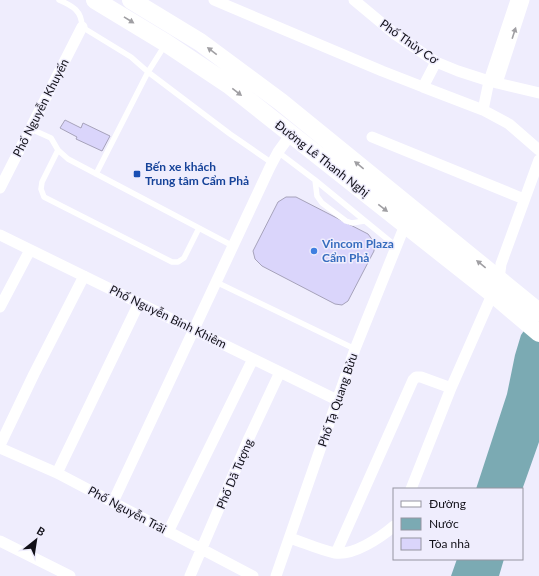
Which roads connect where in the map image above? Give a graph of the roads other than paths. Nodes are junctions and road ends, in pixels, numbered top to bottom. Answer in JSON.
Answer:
{"nodes":[{"id":1,"x":59,"y":0,"type":"edge"},
{"id":2,"x":96,"y":0,"type":"edge"},
{"id":3,"x":131,"y":0,"type":"edge"},
{"id":4,"x":214,"y":0,"type":"edge"},
{"id":5,"x":354,"y":0,"type":"edge"},
{"id":6,"x":516,"y":0,"type":"edge"},
{"id":7,"x":524,"y":0,"type":"edge"},
{"id":8,"x":174,"y":26,"type":"junction"},
{"id":9,"x":82,"y":27,"type":"junction"},
{"id":10,"x":166,"y":43,"type":"junction"},
{"id":11,"x":501,"y":57,"type":"junction"},
{"id":12,"x":436,"y":62,"type":"junction"},
{"id":13,"x":148,"y":72,"type":"junction"},
{"id":14,"x":493,"y":82,"type":"junction"},
{"id":15,"x":423,"y":87,"type":"junction"},
{"id":16,"x":539,"y":94,"type":"edge"},
{"id":17,"x":483,"y":110,"type":"junction"},
{"id":18,"x":31,"y":129,"type":"junction"},
{"id":19,"x":291,"y":134,"type":"junction"},
{"id":20,"x":372,"y":137,"type":"dead end"},
{"id":21,"x":58,"y":150,"type":"junction"},
{"id":22,"x":539,"y":150,"type":"edge"},
{"id":23,"x":278,"y":152,"type":"junction"},
{"id":24,"x":539,"y":160,"type":"edge"},
{"id":25,"x":272,"y":163,"type":"junction"},
{"id":26,"x":96,"y":174,"type":"junction"},
{"id":27,"x":315,"y":180,"type":"junction"},
{"id":28,"x":0,"y":188,"type":"edge"},
{"id":29,"x":524,"y":199,"type":"junction"},
{"id":30,"x":364,"y":221,"type":"junction"},
{"id":31,"x":405,"y":225,"type":"junction"},
{"id":32,"x":199,"y":228,"type":"junction"},
{"id":33,"x":0,"y":235,"type":"edge"},
{"id":34,"x":233,"y":246,"type":"junction"},
{"id":35,"x":396,"y":247,"type":"junction"},
{"id":36,"x":30,"y":250,"type":"junction"},
{"id":37,"x":84,"y":276,"type":"junction"},
{"id":38,"x":216,"y":282,"type":"junction"},
{"id":39,"x":496,"y":286,"type":"junction"},
{"id":40,"x":139,"y":303,"type":"junction"},
{"id":41,"x":0,"y":307,"type":"edge"},
{"id":42,"x":532,"y":313,"type":"edge"},
{"id":43,"x":194,"y":330,"type":"junction"},
{"id":44,"x":539,"y":332,"type":"edge"},
{"id":45,"x":355,"y":349,"type":"junction"},
{"id":46,"x":254,"y":359,"type":"junction"},
{"id":47,"x":280,"y":372,"type":"junction"},
{"id":48,"x":451,"y":388,"type":"junction"},
{"id":49,"x":337,"y":400,"type":"junction"},
{"id":50,"x":0,"y":445,"type":"edge"},
{"id":51,"x":0,"y":448,"type":"edge"},
{"id":52,"x":57,"y":473,"type":"junction"},
{"id":53,"x":411,"y":488,"type":"edge"},
{"id":54,"x":113,"y":502,"type":"junction"},
{"id":55,"x":393,"y":527,"type":"edge"},
{"id":56,"x":168,"y":532,"type":"junction"},
{"id":57,"x":290,"y":538,"type":"junction"},
{"id":58,"x":0,"y":541,"type":"edge"},
{"id":59,"x":202,"y":550,"type":"junction"},
{"id":60,"x":336,"y":553,"type":"junction"},
{"id":61,"x":70,"y":576,"type":"edge"},
{"id":62,"x":190,"y":576,"type":"edge"},
{"id":63,"x":253,"y":576,"type":"edge"},
{"id":64,"x":276,"y":576,"type":"edge"}],
"edges":[{"from":1,"to":9,"type":"lane"},
{"from":2,"to":10,"type":"highway","name":"Đường Lê Thanh Nghị","one_way":true},
{"from":3,"to":8,"type":"highway","name":"Đường Lê Thanh Nghị"},
{"from":4,"to":15,"type":"street"},
{"from":5,"to":12,"type":"street","name":"Phố Thủy Cơ"},
{"from":6,"to":11,"type":"street"},
{"from":11,"to":7,"type":"street","one_way":true},
{"from":8,"to":10,"type":"highway"},
{"from":39,"to":8,"type":"highway","name":"Đường Lê Thanh Nghị","one_way":true},
{"from":9,"to":13,"type":"lane"},
{"from":9,"to":18,"type":"street","name":"Phố Nguyễn Khuyến"},
{"from":10,"to":13,"type":"lane"},
{"from":10,"to":19,"type":"highway","name":"Đường Lê Thanh Nghị","one_way":true},
{"from":11,"to":14,"type":"street"},
{"from":12,"to":14,"type":"street","name":"Phố Thủy Cơ"},
{"from":12,"to":15,"type":"street"},
{"from":13,"to":25,"type":"lane"},
{"from":13,"to":26,"type":"lane"},
{"from":14,"to":16,"type":"street","name":"Phố Thủy Cơ"},
{"from":14,"to":17,"type":"street"},
{"from":15,"to":17,"type":"street"},
{"from":17,"to":22,"type":"street"},
{"from":18,"to":21,"type":"lane"},
{"from":18,"to":28,"type":"street","name":"Phố Nguyễn Khuyến"},
{"from":19,"to":23,"type":"street"},
{"from":19,"to":31,"type":"highway","name":"Đường Lê Thanh Nghị","one_way":true},
{"from":20,"to":29,"type":"street"},
{"from":21,"to":26,"type":"lane"},
{"from":21,"to":32,"type":"lane"},
{"from":23,"to":25,"type":"street"},
{"from":23,"to":27,"type":"lane"},
{"from":24,"to":29,"type":"street"},
{"from":25,"to":34,"type":"street"},
{"from":26,"to":32,"type":"lane"},
{"from":27,"to":30,"type":"lane"},
{"from":27,"to":30,"type":"lane"},
{"from":29,"to":39,"type":"street"},
{"from":30,"to":35,"type":"lane"},
{"from":31,"to":35,"type":"street","name":"Phố Tạ Quang Bửu"},
{"from":31,"to":39,"type":"highway","name":"Đường Lê Thanh Nghị"},
{"from":32,"to":34,"type":"lane"},
{"from":33,"to":36,"type":"street","name":"Phố Nguyễn Bỉnh Khiêm"},
{"from":34,"to":38,"type":"street"},
{"from":35,"to":45,"type":"street","name":"Phố Tạ Quang Bửu"},
{"from":36,"to":37,"type":"street","name":"Phố Nguyễn Bỉnh Khiêm"},
{"from":36,"to":41,"type":"street"},
{"from":37,"to":40,"type":"street","name":"Phố Nguyễn Bỉnh Khiêm"},
{"from":37,"to":50,"type":"street"},
{"from":38,"to":43,"type":"street"},
{"from":38,"to":45,"type":"lane"},
{"from":39,"to":42,"type":"highway","name":"Đường Lê Thanh Nghị"},
{"from":39,"to":48,"type":"street"},
{"from":40,"to":43,"type":"street","name":"Phố Nguyễn Bỉnh Khiêm"},
{"from":40,"to":52,"type":"street"},
{"from":42,"to":44,"type":"highway","name":"Đường Lê Thanh Nghị"},
{"from":43,"to":46,"type":"street","name":"Phố Nguyễn Bỉnh Khiêm"},
{"from":43,"to":54,"type":"street"},
{"from":45,"to":49,"type":"street","name":"Phố Tạ Quang Bửu"},
{"from":46,"to":47,"type":"street","name":"Phố Nguyễn Bỉnh Khiêm"},
{"from":46,"to":56,"type":"street"},
{"from":47,"to":49,"type":"street","name":"Phố Nguyễn Bỉnh Khiêm"},
{"from":47,"to":59,"type":"street","name":"Phố Dã Tượng"},
{"from":48,"to":53,"type":"street"},
{"from":48,"to":60,"type":"street"},
{"from":49,"to":57,"type":"street","name":"Phố Tạ Quang Bửu"},
{"from":51,"to":52,"type":"street","name":"Phố Nguyễn Trãi"},
{"from":52,"to":54,"type":"street","name":"Phố Nguyễn Trãi"},
{"from":54,"to":56,"type":"street","name":"Phố Nguyễn Trãi"},
{"from":55,"to":60,"type":"street"},
{"from":56,"to":59,"type":"street","name":"Phố Nguyễn Trãi"},
{"from":57,"to":60,"type":"street"},
{"from":57,"to":64,"type":"street","name":"Phố Tạ Quang Bửu"},
{"from":58,"to":61,"type":"street"},
{"from":59,"to":62,"type":"street","name":"Phố Dã Tượng"},
{"from":59,"to":63,"type":"street","name":"Phố Nguyễn Trãi"}]}
